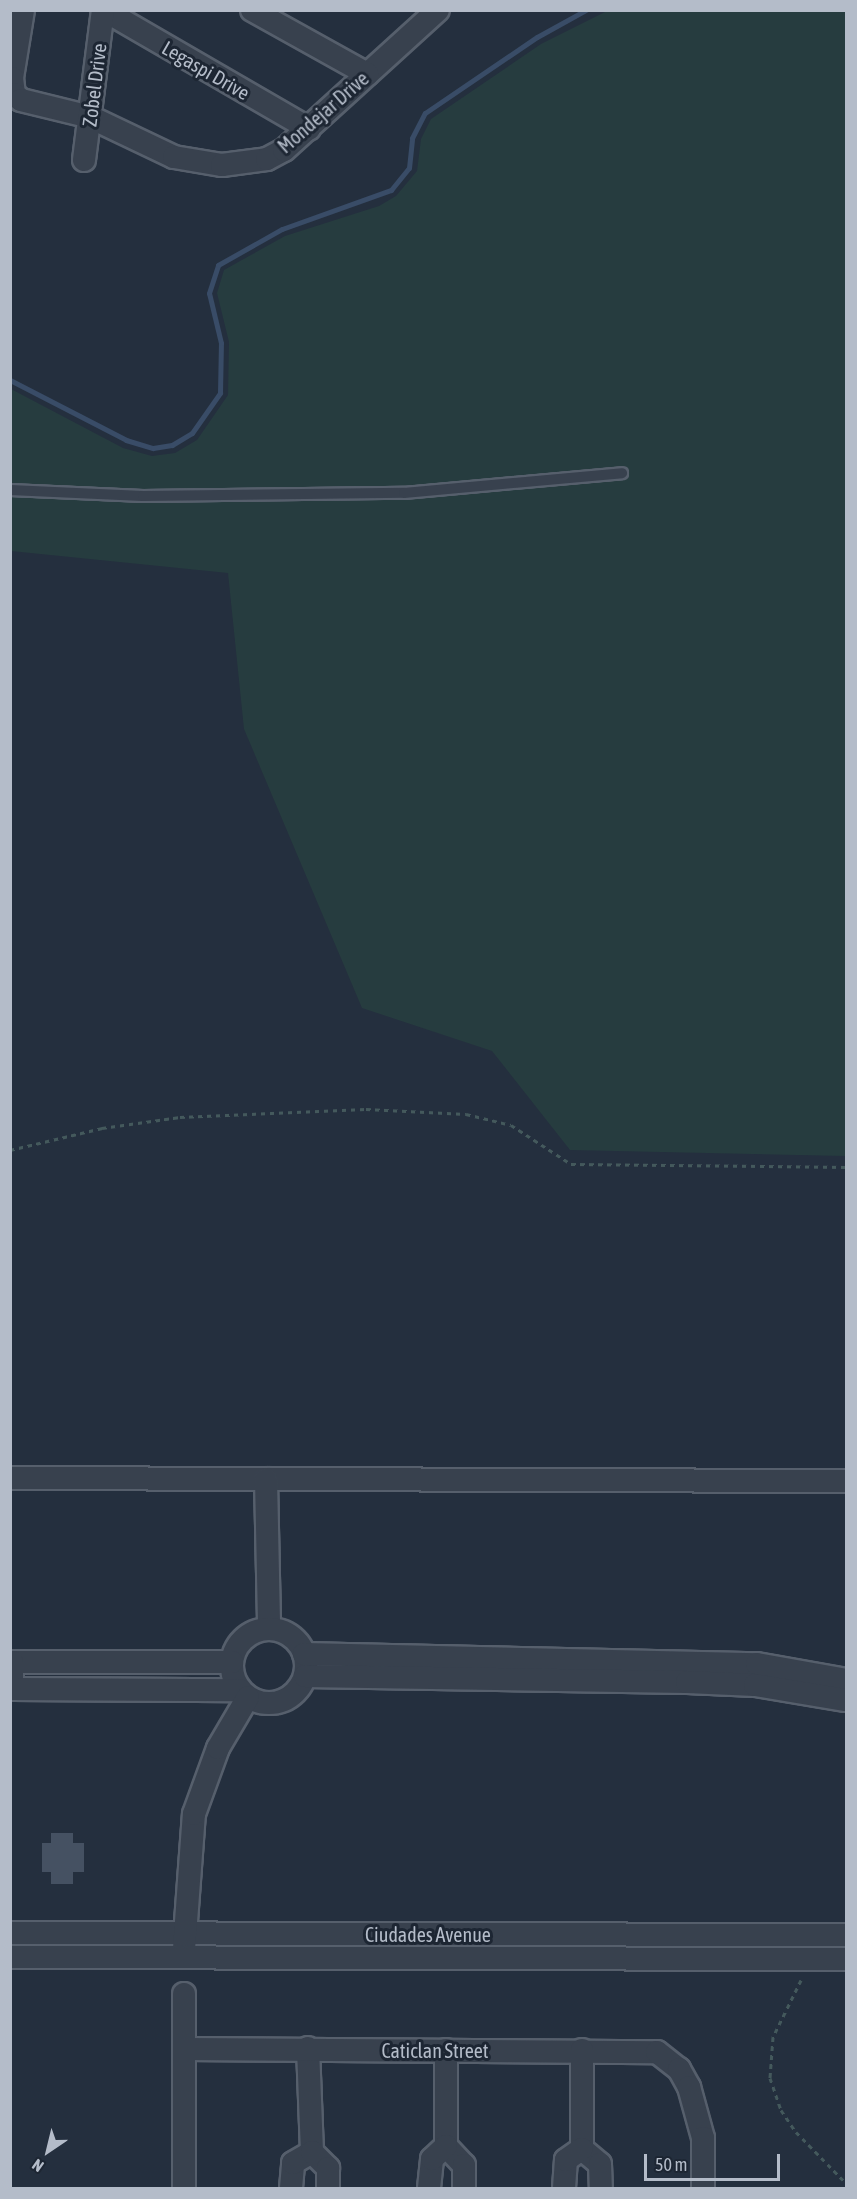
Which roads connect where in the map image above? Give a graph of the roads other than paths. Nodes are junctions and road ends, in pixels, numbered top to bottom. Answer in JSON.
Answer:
{"nodes":[{"id":1,"x":23,"y":10,"type":"edge"},
{"id":2,"x":104,"y":10,"type":"edge"},
{"id":3,"x":252,"y":10,"type":"edge"},
{"id":4,"x":424,"y":14,"type":"edge"},
{"id":5,"x":367,"y":74,"type":"junction"},
{"id":6,"x":90,"y":117,"type":"junction"},
{"id":7,"x":309,"y":129,"type":"junction"},
{"id":8,"x":84,"y":160,"type":"dead end"},
{"id":9,"x":622,"y":473,"type":"dead end"},
{"id":10,"x":10,"y":490,"type":"edge"},
{"id":11,"x":10,"y":1478,"type":"edge"},
{"id":12,"x":266,"y":1479,"type":"junction"},
{"id":13,"x":846,"y":1481,"type":"edge"},
{"id":14,"x":269,"y":1629,"type":"junction"},
{"id":15,"x":232,"y":1662,"type":"junction"},
{"id":16,"x":304,"y":1665,"type":"junction"},
{"id":17,"x":687,"y":1672,"type":"junction"},
{"id":18,"x":846,"y":1680,"type":"edge"},
{"id":19,"x":244,"y":1693,"type":"junction"},
{"id":20,"x":846,"y":1700,"type":"edge"},
{"id":21,"x":10,"y":1933,"type":"edge"},
{"id":22,"x":184,"y":1934,"type":"junction"},
{"id":23,"x":846,"y":1935,"type":"edge"},
{"id":24,"x":10,"y":1957,"type":"edge"},
{"id":25,"x":184,"y":1958,"type":"junction"},
{"id":26,"x":846,"y":1959,"type":"edge"},
{"id":27,"x":184,"y":1994,"type":"dead end"},
{"id":28,"x":308,"y":2048,"type":"junction"},
{"id":29,"x":184,"y":2049,"type":"junction"},
{"id":30,"x":446,"y":2050,"type":"junction"},
{"id":31,"x":582,"y":2050,"type":"junction"},
{"id":32,"x":446,"y":2146,"type":"junction"},
{"id":33,"x":582,"y":2149,"type":"junction"},
{"id":34,"x":312,"y":2152,"type":"junction"},
{"id":35,"x":184,"y":2188,"type":"edge"},
{"id":36,"x":291,"y":2188,"type":"edge"},
{"id":37,"x":328,"y":2188,"type":"edge"},
{"id":38,"x":429,"y":2188,"type":"edge"},
{"id":39,"x":464,"y":2188,"type":"edge"},
{"id":40,"x":564,"y":2188,"type":"edge"},
{"id":41,"x":601,"y":2188,"type":"edge"},
{"id":42,"x":703,"y":2188,"type":"edge"}],
"edges":[{"from":1,"to":6,"type":"street","name":"Mondejar Drive"},
{"from":2,"to":6,"type":"street","name":"Zobel Drive"},
{"from":2,"to":7,"type":"street","name":"Legaspi Drive"},
{"from":3,"to":5,"type":"street"},
{"from":4,"to":5,"type":"street","name":"Mondejar Drive"},
{"from":5,"to":7,"type":"street","name":"Mondejar Drive"},
{"from":6,"to":7,"type":"street","name":"Mondejar Drive"},
{"from":6,"to":8,"type":"street","name":"Zobel Drive"},
{"from":9,"to":10,"type":"lane"},
{"from":11,"to":12,"type":"street"},
{"from":12,"to":13,"type":"street"},
{"from":12,"to":14,"type":"street"},
{"from":14,"to":15,"type":"street"},
{"from":14,"to":16,"type":"street"},
{"from":15,"to":19,"type":"street"},
{"from":15,"to":19,"type":"street"},
{"from":16,"to":17,"type":"street"},
{"from":16,"to":19,"type":"street"},
{"from":17,"to":18,"type":"street"},
{"from":17,"to":20,"type":"street"},
{"from":19,"to":22,"type":"street"},
{"from":21,"to":22,"type":"street","name":"Ciudades Avenue"},
{"from":22,"to":23,"type":"street","name":"Ciudades Avenue"},
{"from":22,"to":25,"type":"street"},
{"from":24,"to":25,"type":"street","name":"Ciudades Avenue"},
{"from":25,"to":26,"type":"street","name":"Ciudades Avenue"},
{"from":27,"to":29,"type":"street"},
{"from":28,"to":29,"type":"street","name":"Caticlan Street"},
{"from":28,"to":30,"type":"street","name":"Caticlan Street"},
{"from":28,"to":34,"type":"street"},
{"from":29,"to":35,"type":"street"},
{"from":30,"to":31,"type":"street","name":"Caticlan Street"},
{"from":30,"to":32,"type":"street"},
{"from":31,"to":33,"type":"street"},
{"from":31,"to":42,"type":"street","name":"Caticlan Street"},
{"from":32,"to":38,"type":"street"},
{"from":32,"to":39,"type":"street"},
{"from":33,"to":40,"type":"street"},
{"from":33,"to":41,"type":"street"},
{"from":34,"to":36,"type":"street"},
{"from":34,"to":37,"type":"street"}]}
